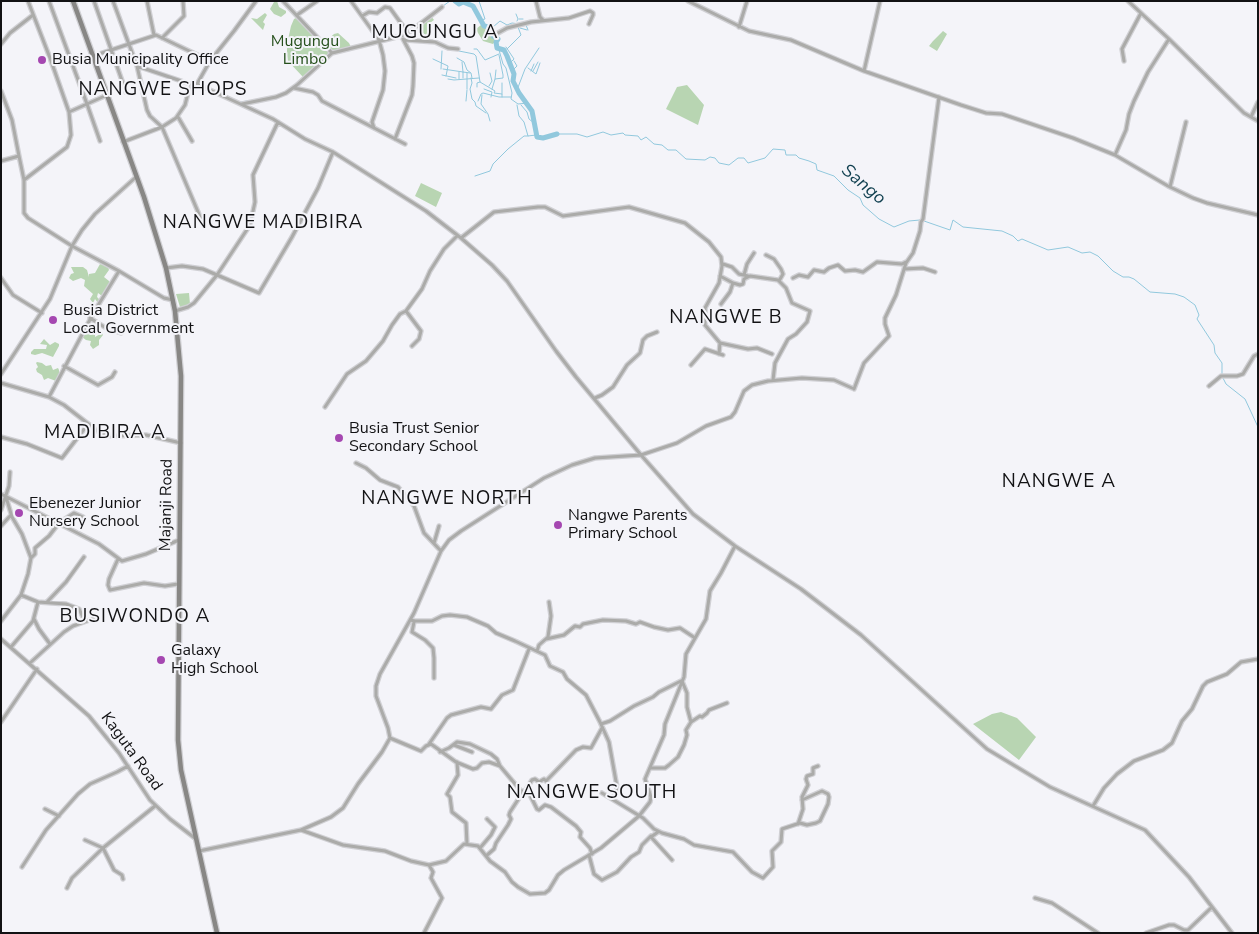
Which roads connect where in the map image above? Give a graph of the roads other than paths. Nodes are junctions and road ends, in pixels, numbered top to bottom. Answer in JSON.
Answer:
{"nodes":[{"id":1,"x":28,"y":1,"type":"edge"},
{"id":2,"x":49,"y":1,"type":"edge"},
{"id":3,"x":73,"y":1,"type":"edge"},
{"id":4,"x":94,"y":1,"type":"edge"},
{"id":5,"x":113,"y":1,"type":"edge"},
{"id":6,"x":147,"y":1,"type":"edge"},
{"id":7,"x":183,"y":1,"type":"edge"},
{"id":8,"x":256,"y":1,"type":"edge"},
{"id":9,"x":283,"y":1,"type":"edge"},
{"id":10,"x":317,"y":1,"type":"edge"},
{"id":11,"x":351,"y":1,"type":"edge"},
{"id":12,"x":536,"y":1,"type":"edge"},
{"id":13,"x":688,"y":1,"type":"edge"},
{"id":14,"x":747,"y":1,"type":"edge"},
{"id":15,"x":880,"y":1,"type":"edge"},
{"id":16,"x":1128,"y":1,"type":"edge"},
{"id":17,"x":694,"y":2,"type":"edge"},
{"id":18,"x":442,"y":7,"type":"dead end"},
{"id":19,"x":1141,"y":13,"type":"junction"},
{"id":20,"x":33,"y":14,"type":"junction"},
{"id":21,"x":296,"y":15,"type":"junction"},
{"id":22,"x":362,"y":16,"type":"junction"},
{"id":23,"x":541,"y":20,"type":"junction"},
{"id":24,"x":589,"y":24,"type":"dead end"},
{"id":25,"x":739,"y":27,"type":"junction"},
{"id":26,"x":408,"y":33,"type":"junction"},
{"id":27,"x":498,"y":33,"type":"dead end"},
{"id":28,"x":154,"y":35,"type":"junction"},
{"id":29,"x":162,"y":38,"type":"junction"},
{"id":30,"x":402,"y":38,"type":"junction"},
{"id":31,"x":1169,"y":39,"type":"junction"},
{"id":32,"x":379,"y":40,"type":"junction"},
{"id":33,"x":128,"y":43,"type":"junction"},
{"id":34,"x":1,"y":44,"type":"edge"},
{"id":35,"x":458,"y":49,"type":"dead end"},
{"id":36,"x":111,"y":50,"type":"junction"},
{"id":37,"x":332,"y":53,"type":"junction"},
{"id":38,"x":93,"y":56,"type":"junction"},
{"id":39,"x":210,"y":61,"type":"junction"},
{"id":40,"x":1124,"y":61,"type":"dead end"},
{"id":41,"x":137,"y":66,"type":"junction"},
{"id":42,"x":864,"y":71,"type":"junction"},
{"id":43,"x":195,"y":84,"type":"junction"},
{"id":44,"x":294,"y":88,"type":"junction"},
{"id":45,"x":1,"y":91,"type":"edge"},
{"id":46,"x":126,"y":92,"type":"dead end"},
{"id":47,"x":107,"y":95,"type":"junction"},
{"id":48,"x":939,"y":97,"type":"junction"},
{"id":49,"x":1258,"y":102,"type":"edge"},
{"id":50,"x":87,"y":104,"type":"junction"},
{"id":51,"x":241,"y":104,"type":"junction"},
{"id":52,"x":69,"y":112,"type":"junction"},
{"id":53,"x":178,"y":117,"type":"junction"},
{"id":54,"x":1251,"y":117,"type":"junction"},
{"id":55,"x":1258,"y":121,"type":"edge"},
{"id":56,"x":278,"y":122,"type":"junction"},
{"id":57,"x":372,"y":122,"type":"junction"},
{"id":58,"x":1186,"y":122,"type":"dead end"},
{"id":59,"x":367,"y":124,"type":"junction"},
{"id":60,"x":162,"y":126,"type":"junction"},
{"id":61,"x":374,"y":128,"type":"junction"},
{"id":62,"x":395,"y":139,"type":"junction"},
{"id":63,"x":100,"y":141,"type":"dead end"},
{"id":64,"x":192,"y":141,"type":"dead end"},
{"id":65,"x":124,"y":142,"type":"junction"},
{"id":66,"x":405,"y":144,"type":"dead end"},
{"id":67,"x":333,"y":152,"type":"junction"},
{"id":68,"x":1115,"y":155,"type":"junction"},
{"id":69,"x":19,"y":156,"type":"junction"},
{"id":70,"x":1,"y":161,"type":"edge"},
{"id":71,"x":136,"y":177,"type":"junction"},
{"id":72,"x":24,"y":180,"type":"junction"},
{"id":73,"x":1170,"y":187,"type":"junction"},
{"id":74,"x":1258,"y":215,"type":"edge"},
{"id":75,"x":204,"y":226,"type":"dead end"},
{"id":76,"x":459,"y":237,"type":"junction"},
{"id":77,"x":72,"y":246,"type":"junction"},
{"id":78,"x":754,"y":253,"type":"dead end"},
{"id":79,"x":766,"y":255,"type":"dead end"},
{"id":80,"x":908,"y":260,"type":"junction"},
{"id":81,"x":722,"y":264,"type":"junction"},
{"id":82,"x":902,"y":264,"type":"junction"},
{"id":83,"x":166,"y":268,"type":"junction"},
{"id":84,"x":904,"y":270,"type":"junction"},
{"id":85,"x":119,"y":271,"type":"junction"},
{"id":86,"x":935,"y":272,"type":"dead end"},
{"id":87,"x":217,"y":275,"type":"junction"},
{"id":88,"x":720,"y":276,"type":"junction"},
{"id":89,"x":746,"y":276,"type":"junction"},
{"id":90,"x":1,"y":278,"type":"edge"},
{"id":91,"x":793,"y":278,"type":"dead end"},
{"id":92,"x":779,"y":281,"type":"junction"},
{"id":93,"x":733,"y":283,"type":"junction"},
{"id":94,"x":173,"y":300,"type":"junction"},
{"id":95,"x":721,"y":304,"type":"dead end"},
{"id":96,"x":175,"y":311,"type":"junction"},
{"id":97,"x":406,"y":311,"type":"junction"},
{"id":98,"x":42,"y":313,"type":"junction"},
{"id":99,"x":90,"y":318,"type":"junction"},
{"id":100,"x":657,"y":332,"type":"dead end"},
{"id":101,"x":121,"y":333,"type":"dead end"},
{"id":102,"x":720,"y":343,"type":"junction"},
{"id":103,"x":412,"y":346,"type":"dead end"},
{"id":104,"x":772,"y":354,"type":"dead end"},
{"id":105,"x":1258,"y":354,"type":"edge"},
{"id":106,"x":691,"y":364,"type":"dead end"},
{"id":107,"x":64,"y":366,"type":"junction"},
{"id":108,"x":3,"y":368,"type":"edge"},
{"id":109,"x":115,"y":372,"type":"dead end"},
{"id":110,"x":1,"y":374,"type":"edge"},
{"id":111,"x":773,"y":380,"type":"junction"},
{"id":112,"x":1,"y":383,"type":"edge"},
{"id":113,"x":1209,"y":386,"type":"dead end"},
{"id":114,"x":49,"y":397,"type":"junction"},
{"id":115,"x":595,"y":398,"type":"junction"},
{"id":116,"x":325,"y":406,"type":"dead end"},
{"id":117,"x":88,"y":424,"type":"junction"},
{"id":118,"x":1,"y":436,"type":"edge"},
{"id":119,"x":181,"y":443,"type":"junction"},
{"id":120,"x":641,"y":455,"type":"junction"},
{"id":121,"x":356,"y":463,"type":"dead end"},
{"id":122,"x":10,"y":472,"type":"dead end"},
{"id":123,"x":1,"y":494,"type":"edge"},
{"id":124,"x":6,"y":497,"type":"junction"},
{"id":125,"x":1,"y":510,"type":"edge"},
{"id":126,"x":11,"y":514,"type":"junction"},
{"id":127,"x":83,"y":517,"type":"dead end"},
{"id":128,"x":59,"y":523,"type":"junction"},
{"id":129,"x":1,"y":526,"type":"edge"},
{"id":130,"x":438,"y":526,"type":"dead end"},
{"id":131,"x":179,"y":540,"type":"junction"},
{"id":132,"x":434,"y":543,"type":"junction"},
{"id":133,"x":735,"y":546,"type":"junction"},
{"id":134,"x":441,"y":551,"type":"junction"},
{"id":135,"x":84,"y":557,"type":"dead end"},
{"id":136,"x":31,"y":558,"type":"junction"},
{"id":137,"x":118,"y":559,"type":"junction"},
{"id":138,"x":178,"y":584,"type":"junction"},
{"id":139,"x":21,"y":595,"type":"junction"},
{"id":140,"x":38,"y":602,"type":"junction"},
{"id":141,"x":549,"y":602,"type":"dead end"},
{"id":142,"x":47,"y":603,"type":"junction"},
{"id":143,"x":34,"y":618,"type":"junction"},
{"id":144,"x":95,"y":618,"type":"dead end"},
{"id":145,"x":1,"y":621,"type":"edge"},
{"id":146,"x":85,"y":621,"type":"junction"},
{"id":147,"x":412,"y":621,"type":"junction"},
{"id":148,"x":695,"y":638,"type":"junction"},
{"id":149,"x":1,"y":639,"type":"edge"},
{"id":150,"x":546,"y":639,"type":"junction"},
{"id":151,"x":50,"y":644,"type":"junction"},
{"id":152,"x":11,"y":647,"type":"junction"},
{"id":153,"x":529,"y":648,"type":"junction"},
{"id":154,"x":537,"y":651,"type":"junction"},
{"id":155,"x":1258,"y":659,"type":"edge"},
{"id":156,"x":30,"y":663,"type":"junction"},
{"id":157,"x":37,"y":669,"type":"junction"},
{"id":158,"x":434,"y":678,"type":"dead end"},
{"id":159,"x":682,"y":680,"type":"junction"},
{"id":160,"x":727,"y":703,"type":"dead end"},
{"id":161,"x":1,"y":722,"type":"edge"},
{"id":162,"x":691,"y":722,"type":"junction"},
{"id":163,"x":602,"y":725,"type":"junction"},
{"id":164,"x":390,"y":738,"type":"junction"},
{"id":165,"x":429,"y":744,"type":"junction"},
{"id":166,"x":454,"y":745,"type":"junction"},
{"id":167,"x":440,"y":752,"type":"junction"},
{"id":168,"x":472,"y":752,"type":"dead end"},
{"id":169,"x":457,"y":762,"type":"junction"},
{"id":170,"x":128,"y":766,"type":"junction"},
{"id":171,"x":500,"y":766,"type":"junction"},
{"id":172,"x":818,"y":766,"type":"dead end"},
{"id":173,"x":650,"y":768,"type":"junction"},
{"id":174,"x":524,"y":792,"type":"junction"},
{"id":175,"x":602,"y":792,"type":"dead end"},
{"id":176,"x":613,"y":798,"type":"junction"},
{"id":177,"x":802,"y":800,"type":"junction"},
{"id":178,"x":155,"y":806,"type":"junction"},
{"id":179,"x":1094,"y":806,"type":"junction"},
{"id":180,"x":46,"y":809,"type":"dead end"},
{"id":181,"x":59,"y":816,"type":"junction"},
{"id":182,"x":639,"y":816,"type":"junction"},
{"id":183,"x":487,"y":819,"type":"dead end"},
{"id":184,"x":798,"y":824,"type":"junction"},
{"id":185,"x":300,"y":830,"type":"junction"},
{"id":186,"x":659,"y":831,"type":"junction"},
{"id":187,"x":651,"y":836,"type":"junction"},
{"id":188,"x":85,"y":840,"type":"dead end"},
{"id":189,"x":196,"y":840,"type":"junction"},
{"id":190,"x":467,"y":844,"type":"junction"},
{"id":191,"x":102,"y":848,"type":"junction"},
{"id":192,"x":480,"y":848,"type":"junction"},
{"id":193,"x":199,"y":851,"type":"junction"},
{"id":194,"x":591,"y":854,"type":"junction"},
{"id":195,"x":486,"y":856,"type":"junction"},
{"id":196,"x":672,"y":860,"type":"dead end"},
{"id":197,"x":429,"y":865,"type":"junction"},
{"id":198,"x":22,"y":867,"type":"dead end"},
{"id":199,"x":123,"y":879,"type":"dead end"},
{"id":200,"x":67,"y":888,"type":"dead end"},
{"id":201,"x":1035,"y":898,"type":"dead end"},
{"id":202,"x":1212,"y":908,"type":"junction"},
{"id":203,"x":217,"y":933,"type":"edge"},
{"id":204,"x":424,"y":933,"type":"edge"},
{"id":205,"x":1098,"y":933,"type":"edge"},
{"id":206,"x":1146,"y":933,"type":"edge"},
{"id":207,"x":1232,"y":933,"type":"edge"}],
"edges":[{"from":1,"to":20,"type":"street"},
{"from":2,"to":50,"type":"street"},
{"from":3,"to":38,"type":"main road","name":"Majanji Road"},
{"from":4,"to":36,"type":"street"},
{"from":5,"to":33,"type":"street"},
{"from":6,"to":28,"type":"street"},
{"from":7,"to":29,"type":"street"},
{"from":8,"to":39,"type":"street"},
{"from":9,"to":21,"type":"street"},
{"from":10,"to":21,"type":"street"},
{"from":11,"to":22,"type":"street"},
{"from":12,"to":23,"type":"street"},
{"from":13,"to":17,"type":"street"},
{"from":14,"to":25,"type":"street"},
{"from":15,"to":42,"type":"street"},
{"from":16,"to":19,"type":"street"},
{"from":17,"to":25,"type":"street"},
{"from":18,"to":26,"type":"street"},
{"from":19,"to":31,"type":"street"},
{"from":19,"to":40,"type":"street"},
{"from":20,"to":34,"type":"street"},
{"from":20,"to":52,"type":"street"},
{"from":21,"to":37,"type":"street"},
{"from":22,"to":26,"type":"street"},
{"from":22,"to":32,"type":"street"},
{"from":23,"to":24,"type":"street"},
{"from":23,"to":27,"type":"street"},
{"from":25,"to":42,"type":"street"},
{"from":26,"to":30,"type":"street"},
{"from":28,"to":29,"type":"street"},
{"from":28,"to":33,"type":"street"},
{"from":29,"to":39,"type":"street"},
{"from":30,"to":32,"type":"street"},
{"from":30,"to":35,"type":"street"},
{"from":30,"to":62,"type":"street"},
{"from":31,"to":54,"type":"street"},
{"from":31,"to":68,"type":"street"},
{"from":32,"to":37,"type":"street"},
{"from":32,"to":57,"type":"street"},
{"from":33,"to":36,"type":"street"},
{"from":33,"to":41,"type":"street"},
{"from":36,"to":38,"type":"street"},
{"from":36,"to":46,"type":"street"},
{"from":37,"to":44,"type":"street"},
{"from":38,"to":47,"type":"main road","name":"Majanji Road"},
{"from":39,"to":43,"type":"street"},
{"from":41,"to":43,"type":"street"},
{"from":41,"to":60,"type":"street"},
{"from":42,"to":48,"type":"street"},
{"from":43,"to":51,"type":"street"},
{"from":43,"to":53,"type":"street"},
{"from":44,"to":51,"type":"street"},
{"from":44,"to":59,"type":"street"},
{"from":45,"to":69,"type":"street"},
{"from":47,"to":50,"type":"street"},
{"from":47,"to":65,"type":"main road","name":"Majanji Road"},
{"from":48,"to":68,"type":"street"},
{"from":48,"to":80,"type":"street"},
{"from":49,"to":54,"type":"street"},
{"from":50,"to":52,"type":"street"},
{"from":50,"to":63,"type":"street"},
{"from":51,"to":56,"type":"street"},
{"from":52,"to":72,"type":"street"},
{"from":53,"to":60,"type":"street"},
{"from":53,"to":64,"type":"street"},
{"from":54,"to":55,"type":"street"},
{"from":56,"to":67,"type":"street"},
{"from":56,"to":87,"type":"street"},
{"from":57,"to":59,"type":"street"},
{"from":57,"to":61,"type":"street"},
{"from":58,"to":73,"type":"street"},
{"from":59,"to":61,"type":"street"},
{"from":60,"to":65,"type":"street"},
{"from":60,"to":75,"type":"street"},
{"from":61,"to":62,"type":"street"},
{"from":62,"to":66,"type":"street"},
{"from":65,"to":71,"type":"main road","name":"Majanji Road"},
{"from":67,"to":76,"type":"street"},
{"from":67,"to":87,"type":"street"},
{"from":68,"to":73,"type":"street"},
{"from":69,"to":70,"type":"street"},
{"from":69,"to":72,"type":"street"},
{"from":71,"to":77,"type":"street"},
{"from":71,"to":83,"type":"main road","name":"Majanji Road"},
{"from":72,"to":77,"type":"street"},
{"from":73,"to":74,"type":"street"},
{"from":76,"to":81,"type":"street"},
{"from":76,"to":97,"type":"street"},
{"from":76,"to":115,"type":"street"},
{"from":77,"to":85,"type":"street"},
{"from":77,"to":98,"type":"street"},
{"from":78,"to":89,"type":"street"},
{"from":79,"to":92,"type":"street"},
{"from":80,"to":82,"type":"street"},
{"from":80,"to":84,"type":"street"},
{"from":81,"to":88,"type":"street"},
{"from":81,"to":89,"type":"street"},
{"from":82,"to":84,"type":"street"},
{"from":82,"to":91,"type":"street"},
{"from":83,"to":87,"type":"street"},
{"from":83,"to":94,"type":"main road","name":"Majanji Road"},
{"from":84,"to":86,"type":"street"},
{"from":84,"to":111,"type":"street"},
{"from":85,"to":94,"type":"street"},
{"from":85,"to":99,"type":"street"},
{"from":87,"to":96,"type":"street"},
{"from":88,"to":93,"type":"street"},
{"from":88,"to":102,"type":"street"},
{"from":89,"to":92,"type":"street"},
{"from":89,"to":93,"type":"street"},
{"from":90,"to":98,"type":"street"},
{"from":92,"to":111,"type":"street"},
{"from":93,"to":95,"type":"street"},
{"from":94,"to":96,"type":"main road","name":"Majanji Road"},
{"from":96,"to":119,"type":"main road","name":"Majanji Road"},
{"from":97,"to":103,"type":"street"},
{"from":97,"to":116,"type":"street"},
{"from":98,"to":108,"type":"street"},
{"from":99,"to":101,"type":"street"},
{"from":99,"to":107,"type":"street"},
{"from":100,"to":115,"type":"street"},
{"from":102,"to":104,"type":"street"},
{"from":102,"to":106,"type":"street"},
{"from":105,"to":113,"type":"street"},
{"from":107,"to":109,"type":"street"},
{"from":107,"to":114,"type":"street"},
{"from":108,"to":110,"type":"street"},
{"from":111,"to":120,"type":"street"},
{"from":112,"to":114,"type":"street"},
{"from":114,"to":117,"type":"street"},
{"from":115,"to":120,"type":"street"},
{"from":117,"to":118,"type":"street"},
{"from":117,"to":119,"type":"street"},
{"from":119,"to":131,"type":"main road","name":"Majanji Road"},
{"from":120,"to":133,"type":"street"},
{"from":120,"to":134,"type":"street"},
{"from":121,"to":132,"type":"street"},
{"from":122,"to":124,"type":"street"},
{"from":123,"to":124,"type":"street"},
{"from":124,"to":125,"type":"street"},
{"from":124,"to":126,"type":"street"},
{"from":124,"to":128,"type":"street"},
{"from":126,"to":129,"type":"street"},
{"from":126,"to":136,"type":"street"},
{"from":127,"to":128,"type":"street"},
{"from":128,"to":136,"type":"street"},
{"from":128,"to":137,"type":"street"},
{"from":130,"to":132,"type":"street"},
{"from":131,"to":137,"type":"street"},
{"from":131,"to":138,"type":"main road","name":"Majanji Road"},
{"from":132,"to":134,"type":"street"},
{"from":133,"to":148,"type":"street"},
{"from":133,"to":179,"type":"street"},
{"from":134,"to":147,"type":"street"},
{"from":135,"to":142,"type":"street"},
{"from":136,"to":139,"type":"street"},
{"from":137,"to":138,"type":"street"},
{"from":138,"to":189,"type":"main road","name":"Majanji Road"},
{"from":139,"to":140,"type":"street"},
{"from":139,"to":145,"type":"street"},
{"from":140,"to":142,"type":"street"},
{"from":140,"to":143,"type":"street"},
{"from":141,"to":150,"type":"street"},
{"from":142,"to":146,"type":"street"},
{"from":143,"to":151,"type":"street"},
{"from":143,"to":152,"type":"street"},
{"from":144,"to":146,"type":"street"},
{"from":146,"to":151,"type":"street"},
{"from":147,"to":153,"type":"street"},
{"from":147,"to":158,"type":"street"},
{"from":147,"to":164,"type":"street"},
{"from":148,"to":150,"type":"street"},
{"from":148,"to":159,"type":"street"},
{"from":149,"to":152,"type":"street","name":"Kaguta Road"},
{"from":150,"to":154,"type":"street"},
{"from":151,"to":156,"type":"street"},
{"from":152,"to":156,"type":"street","name":"Kaguta Road"},
{"from":153,"to":154,"type":"street"},
{"from":153,"to":165,"type":"street"},
{"from":154,"to":163,"type":"street"},
{"from":155,"to":179,"type":"street"},
{"from":156,"to":157,"type":"street","name":"Kaguta Road"},
{"from":157,"to":161,"type":"street"},
{"from":157,"to":170,"type":"street","name":"Kaguta Road"},
{"from":159,"to":162,"type":"street"},
{"from":159,"to":163,"type":"street"},
{"from":159,"to":173,"type":"street"},
{"from":160,"to":162,"type":"street"},
{"from":162,"to":173,"type":"street"},
{"from":163,"to":174,"type":"street"},
{"from":163,"to":176,"type":"street"},
{"from":164,"to":165,"type":"street"},
{"from":164,"to":185,"type":"street"},
{"from":165,"to":167,"type":"street"},
{"from":166,"to":167,"type":"street"},
{"from":166,"to":168,"type":"street"},
{"from":166,"to":171,"type":"street"},
{"from":167,"to":169,"type":"street"},
{"from":169,"to":171,"type":"street"},
{"from":169,"to":190,"type":"street"},
{"from":170,"to":178,"type":"street","name":"Kaguta Road"},
{"from":170,"to":181,"type":"street"},
{"from":171,"to":174,"type":"street"},
{"from":172,"to":177,"type":"street"},
{"from":173,"to":182,"type":"street"},
{"from":174,"to":194,"type":"street"},
{"from":174,"to":195,"type":"street"},
{"from":175,"to":176,"type":"street"},
{"from":176,"to":182,"type":"street"},
{"from":177,"to":184,"type":"street"},
{"from":177,"to":184,"type":"street"},
{"from":178,"to":189,"type":"street","name":"Kaguta Road"},
{"from":178,"to":191,"type":"street"},
{"from":179,"to":202,"type":"street"},
{"from":180,"to":181,"type":"street"},
{"from":181,"to":198,"type":"street"},
{"from":182,"to":186,"type":"street"},
{"from":182,"to":194,"type":"street"},
{"from":183,"to":192,"type":"street"},
{"from":184,"to":186,"type":"street"},
{"from":185,"to":193,"type":"street"},
{"from":185,"to":197,"type":"street"},
{"from":186,"to":187,"type":"street"},
{"from":187,"to":194,"type":"street"},
{"from":187,"to":196,"type":"street"},
{"from":188,"to":191,"type":"street"},
{"from":189,"to":193,"type":"main road","name":"Majanji Road"},
{"from":190,"to":192,"type":"street"},
{"from":190,"to":197,"type":"street"},
{"from":191,"to":199,"type":"street"},
{"from":191,"to":200,"type":"street"},
{"from":192,"to":195,"type":"street"},
{"from":193,"to":203,"type":"main road","name":"Majanji Road"},
{"from":194,"to":195,"type":"street"},
{"from":197,"to":204,"type":"street"},
{"from":201,"to":205,"type":"street"},
{"from":202,"to":206,"type":"street"},
{"from":202,"to":207,"type":"street"}]}
